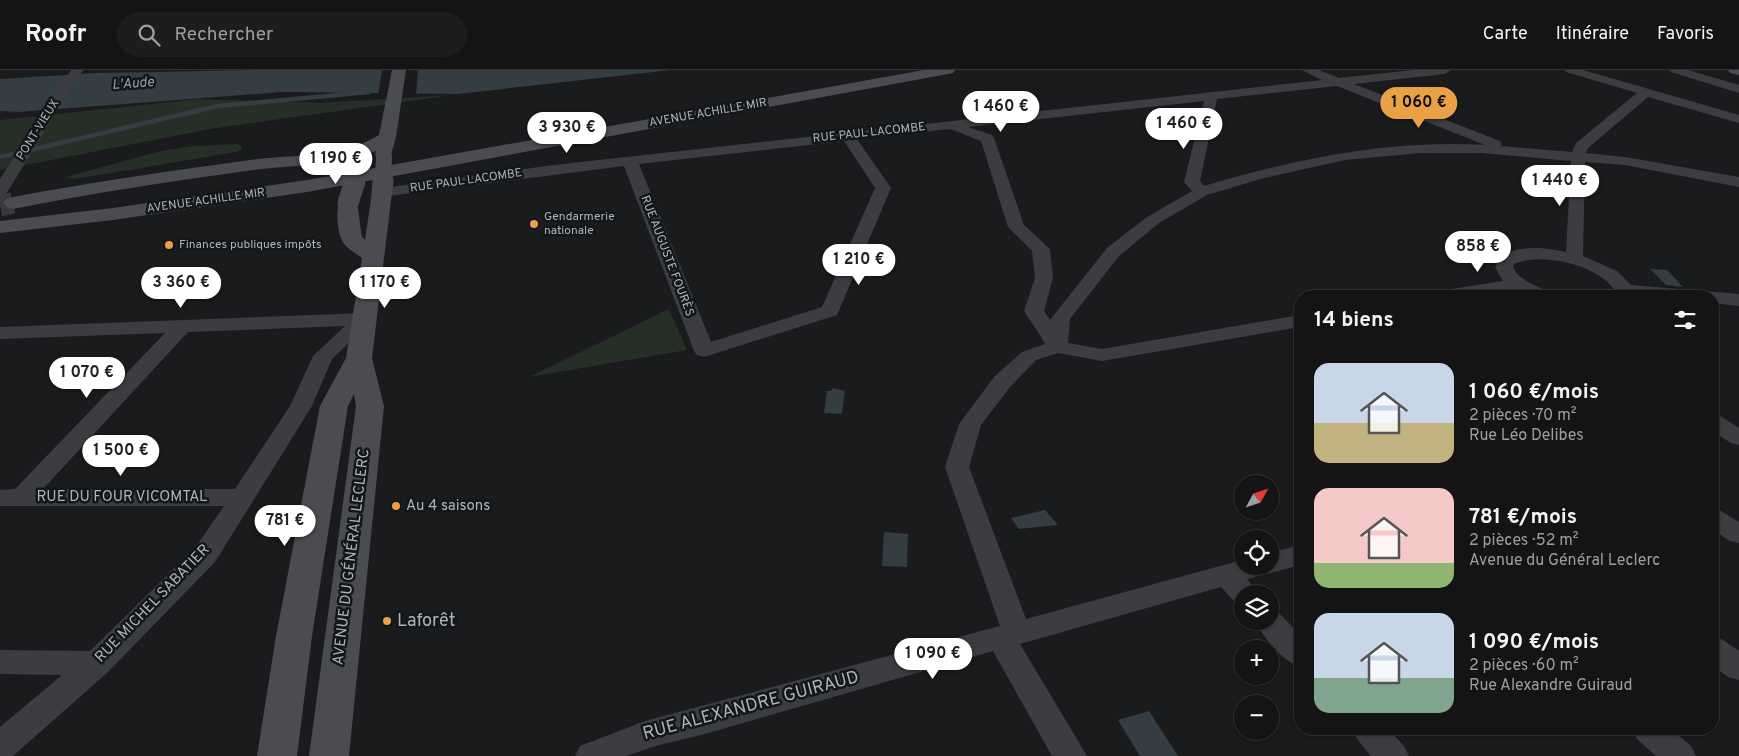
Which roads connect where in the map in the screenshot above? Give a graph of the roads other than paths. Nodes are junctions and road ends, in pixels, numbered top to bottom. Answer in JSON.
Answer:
{"nodes":[{"id":1,"x":399,"y":70,"type":"edge"},
{"id":2,"x":948,"y":70,"type":"edge"},
{"id":3,"x":1308,"y":70,"type":"edge"},
{"id":4,"x":1445,"y":70,"type":"edge"},
{"id":5,"x":1570,"y":70,"type":"edge"},
{"id":6,"x":1675,"y":70,"type":"edge"},
{"id":7,"x":1735,"y":70,"type":"edge"},
{"id":8,"x":76,"y":71,"type":"edge"},
{"id":9,"x":1739,"y":71,"type":"edge"},
{"id":10,"x":1340,"y":83,"type":"junction"},
{"id":11,"x":1739,"y":89,"type":"edge"},
{"id":12,"x":1648,"y":91,"type":"junction"},
{"id":13,"x":1211,"y":97,"type":"junction"},
{"id":14,"x":1739,"y":118,"type":"edge"},
{"id":15,"x":948,"y":125,"type":"junction"},
{"id":16,"x":848,"y":136,"type":"junction"},
{"id":17,"x":388,"y":137,"type":"junction"},
{"id":18,"x":551,"y":142,"type":"junction"},
{"id":19,"x":1509,"y":150,"type":"junction"},
{"id":20,"x":328,"y":156,"type":"junction"},
{"id":21,"x":1578,"y":156,"type":"junction"},
{"id":22,"x":630,"y":161,"type":"junction"},
{"id":23,"x":554,"y":169,"type":"junction"},
{"id":24,"x":1739,"y":182,"type":"edge"},
{"id":25,"x":382,"y":192,"type":"junction"},
{"id":26,"x":1201,"y":192,"type":"junction"},
{"id":27,"x":61,"y":193,"type":"junction"},
{"id":28,"x":7,"y":197,"type":"edge"},
{"id":29,"x":24,"y":224,"type":"junction"},
{"id":30,"x":0,"y":227,"type":"tunnel mouth"},
{"id":31,"x":372,"y":255,"type":"junction"},
{"id":32,"x":1574,"y":260,"type":"junction"},
{"id":33,"x":1517,"y":284,"type":"junction"},
{"id":34,"x":1481,"y":290,"type":"edge"},
{"id":35,"x":1530,"y":290,"type":"edge"},
{"id":36,"x":1625,"y":290,"type":"edge"},
{"id":37,"x":1719,"y":298,"type":"edge"},
{"id":38,"x":1739,"y":300,"type":"edge"},
{"id":39,"x":364,"y":319,"type":"junction"},
{"id":40,"x":1294,"y":322,"type":"edge"},
{"id":41,"x":181,"y":327,"type":"junction"},
{"id":42,"x":0,"y":333,"type":"edge"},
{"id":43,"x":1057,"y":347,"type":"junction"},
{"id":44,"x":359,"y":358,"type":"junction"},
{"id":45,"x":1719,"y":427,"type":"edge"},
{"id":46,"x":1731,"y":436,"type":"edge"},
{"id":47,"x":243,"y":497,"type":"junction"},
{"id":48,"x":10,"y":498,"type":"edge"},
{"id":49,"x":1719,"y":521,"type":"edge"},
{"id":50,"x":1739,"y":534,"type":"edge"},
{"id":51,"x":1294,"y":557,"type":"edge"},
{"id":52,"x":1279,"y":561,"type":"edge"},
{"id":53,"x":1246,"y":575,"type":"edge"},
{"id":54,"x":1235,"y":584,"type":"edge"},
{"id":55,"x":1277,"y":630,"type":"edge"},
{"id":56,"x":1009,"y":635,"type":"junction"},
{"id":57,"x":1294,"y":648,"type":"edge"},
{"id":58,"x":1719,"y":653,"type":"edge"},
{"id":59,"x":0,"y":662,"type":"edge"},
{"id":60,"x":97,"y":663,"type":"junction"},
{"id":61,"x":1739,"y":668,"type":"edge"},
{"id":62,"x":1373,"y":735,"type":"edge"},
{"id":63,"x":1655,"y":735,"type":"edge"},
{"id":64,"x":0,"y":746,"type":"edge"},
{"id":65,"x":278,"y":756,"type":"edge"},
{"id":66,"x":328,"y":756,"type":"edge"},
{"id":67,"x":592,"y":756,"type":"edge"},
{"id":68,"x":1070,"y":756,"type":"edge"},
{"id":69,"x":1392,"y":756,"type":"edge"},
{"id":70,"x":1679,"y":756,"type":"edge"}],
"edges":[{"from":1,"to":17,"type":"main road","name":"AVENUE DU GÉNÉRAL LECLERC"},
{"from":2,"to":18,"type":"main road","name":"AVENUE ACHILLE MIR"},
{"from":3,"to":10,"type":"street"},
{"from":4,"to":10,"type":"street","name":"RUE PAUL LACOMBE"},
{"from":5,"to":12,"type":"street"},
{"from":6,"to":11,"type":"street"},
{"from":7,"to":9,"type":"main road"},
{"from":8,"to":28,"type":"street","name":"PONT-VIEUX"},
{"from":10,"to":13,"type":"street","name":"RUE PAUL LACOMBE"},
{"from":10,"to":19,"type":"street"},
{"from":12,"to":14,"type":"street"},
{"from":12,"to":21,"type":"street"},
{"from":13,"to":15,"type":"street","name":"RUE PAUL LACOMBE"},
{"from":13,"to":26,"type":"street"},
{"from":15,"to":16,"type":"street","name":"RUE PAUL LACOMBE"},
{"from":15,"to":43,"type":"street"},
{"from":16,"to":22,"type":"street","name":"RUE PAUL LACOMBE"},
{"from":16,"to":22,"type":"street","name":"RUE AUGUSTE FOURÈS"},
{"from":17,"to":20,"type":"main road"},
{"from":17,"to":25,"type":"main road","name":"AVENUE DU GÉNÉRAL LECLERC","bridge":true},
{"from":18,"to":23,"type":"street"},
{"from":18,"to":29,"type":"main road","name":"AVENUE ACHILLE MIR"},
{"from":19,"to":21,"type":"street"},
{"from":19,"to":26,"type":"street"},
{"from":20,"to":27,"type":"main road"},
{"from":20,"to":31,"type":"main road","bridge":true},
{"from":21,"to":24,"type":"street"},
{"from":21,"to":32,"type":"street"},
{"from":22,"to":23,"type":"street","name":"RUE PAUL LACOMBE"},
{"from":23,"to":25,"type":"street","name":"RUE PAUL LACOMBE"},
{"from":25,"to":31,"type":"main road","name":"AVENUE DU GÉNÉRAL LECLERC"},
{"from":26,"to":43,"type":"street"},
{"from":27,"to":28,"type":"main road"},
{"from":27,"to":29,"type":"main road"},
{"from":29,"to":30,"type":"main road","name":"AVENUE ACHILLE MIR"},
{"from":31,"to":39,"type":"main road","name":"AVENUE DU GÉNÉRAL LECLERC"},
{"from":32,"to":33,"type":"street"},
{"from":32,"to":36,"type":"street"},
{"from":33,"to":34,"type":"street"},
{"from":33,"to":35,"type":"street"},
{"from":37,"to":38,"type":"street"},
{"from":39,"to":41,"type":"street"},
{"from":39,"to":44,"type":"main road","name":"AVENUE DU GÉNÉRAL LECLERC"},
{"from":39,"to":47,"type":"street","name":"RUE MICHEL SABATIER"},
{"from":40,"to":43,"type":"street"},
{"from":41,"to":42,"type":"street"},
{"from":41,"to":48,"type":"street"},
{"from":43,"to":56,"type":"street"},
{"from":44,"to":65,"type":"main road","name":"AVENUE DU GÉNÉRAL LECLERC"},
{"from":44,"to":66,"type":"main road","name":"AVENUE DU GÉNÉRAL LECLERC"},
{"from":45,"to":46,"type":"street"},
{"from":47,"to":48,"type":"street","name":"RUE DU FOUR VICOMTAL"},
{"from":47,"to":60,"type":"street","name":"RUE MICHEL SABATIER"},
{"from":49,"to":50,"type":"street"},
{"from":51,"to":52,"type":"street"},
{"from":53,"to":54,"type":"street","name":"RUE ALEXANDRE GUIRAUD"},
{"from":54,"to":56,"type":"street","name":"RUE ALEXANDRE GUIRAUD"},
{"from":55,"to":57,"type":"street"},
{"from":56,"to":67,"type":"street","name":"RUE ALEXANDRE GUIRAUD"},
{"from":56,"to":68,"type":"street"},
{"from":58,"to":61,"type":"street"},
{"from":59,"to":60,"type":"street"},
{"from":60,"to":64,"type":"street","name":"RUE MICHEL SABATIER"},
{"from":62,"to":69,"type":"street"},
{"from":63,"to":70,"type":"street"}]}
